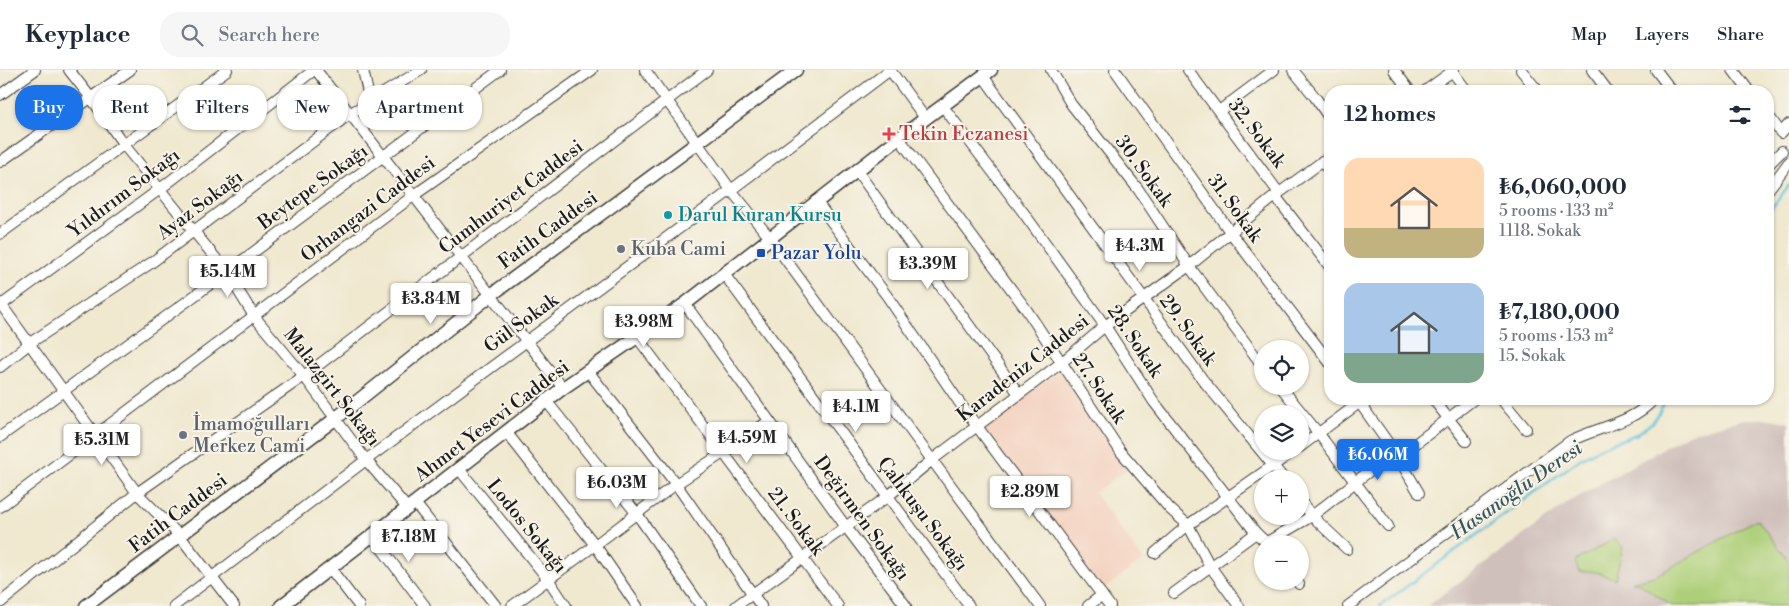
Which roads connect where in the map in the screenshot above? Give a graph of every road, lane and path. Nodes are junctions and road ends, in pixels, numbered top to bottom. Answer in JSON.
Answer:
{"nodes":[{"id":1,"x":35,"y":70,"type":"edge"},
{"id":2,"x":69,"y":70,"type":"edge"},
{"id":3,"x":130,"y":70,"type":"edge"},
{"id":4,"x":227,"y":70,"type":"edge"},
{"id":5,"x":315,"y":70,"type":"edge"},
{"id":6,"x":364,"y":70,"type":"edge"},
{"id":7,"x":421,"y":70,"type":"edge"},
{"id":8,"x":500,"y":70,"type":"edge"},
{"id":9,"x":592,"y":70,"type":"edge"},
{"id":10,"x":645,"y":70,"type":"edge"},
{"id":11,"x":708,"y":70,"type":"edge"},
{"id":12,"x":796,"y":70,"type":"edge"},
{"id":13,"x":890,"y":70,"type":"edge"},
{"id":14,"x":1051,"y":70,"type":"edge"},
{"id":15,"x":1115,"y":70,"type":"edge"},
{"id":16,"x":1188,"y":70,"type":"edge"},
{"id":17,"x":1274,"y":70,"type":"edge"},
{"id":18,"x":1293,"y":70,"type":"edge"},
{"id":19,"x":1394,"y":70,"type":"edge"},
{"id":20,"x":1521,"y":70,"type":"edge"},
{"id":21,"x":1592,"y":70,"type":"edge"},
{"id":22,"x":1656,"y":70,"type":"edge"},
{"id":23,"x":1733,"y":70,"type":"edge"},
{"id":24,"x":1453,"y":71,"type":"edge"},
{"id":25,"x":987,"y":73,"type":"edge"},
{"id":26,"x":367,"y":85,"type":"edge"},
{"id":27,"x":397,"y":85,"type":"edge"},
{"id":28,"x":1405,"y":85,"type":"edge"},
{"id":29,"x":1433,"y":85,"type":"edge"},
{"id":30,"x":1463,"y":85,"type":"edge"},
{"id":31,"x":1533,"y":85,"type":"edge"},
{"id":32,"x":1603,"y":85,"type":"edge"},
{"id":33,"x":1667,"y":85,"type":"edge"},
{"id":34,"x":1744,"y":85,"type":"edge"},
{"id":35,"x":0,"y":96,"type":"edge"},
{"id":36,"x":92,"y":98,"type":"junction"},
{"id":37,"x":666,"y":100,"type":"junction"},
{"id":38,"x":942,"y":105,"type":"junction"},
{"id":39,"x":358,"y":109,"type":"edge"},
{"id":40,"x":1324,"y":110,"type":"edge"},
{"id":41,"x":1219,"y":112,"type":"junction"},
{"id":42,"x":351,"y":113,"type":"junction"},
{"id":43,"x":925,"y":118,"type":"junction"},
{"id":44,"x":1774,"y":123,"type":"edge"},
{"id":45,"x":1789,"y":124,"type":"edge"},
{"id":46,"x":898,"y":138,"type":"junction"},
{"id":47,"x":699,"y":143,"type":"junction"},
{"id":48,"x":124,"y":144,"type":"junction"},
{"id":49,"x":1782,"y":151,"type":"dead end"},
{"id":50,"x":383,"y":158,"type":"junction"},
{"id":51,"x":1774,"y":159,"type":"edge"},
{"id":52,"x":1324,"y":160,"type":"edge"},
{"id":53,"x":0,"y":162,"type":"edge"},
{"id":54,"x":1789,"y":162,"type":"edge"},
{"id":55,"x":857,"y":171,"type":"junction"},
{"id":56,"x":1774,"y":182,"type":"edge"},
{"id":57,"x":160,"y":189,"type":"junction"},
{"id":58,"x":731,"y":190,"type":"junction"},
{"id":59,"x":1278,"y":195,"type":"junction"},
{"id":60,"x":413,"y":196,"type":"junction"},
{"id":61,"x":816,"y":201,"type":"junction"},
{"id":62,"x":194,"y":231,"type":"junction"},
{"id":63,"x":1231,"y":233,"type":"junction"},
{"id":64,"x":0,"y":234,"type":"edge"},
{"id":65,"x":770,"y":238,"type":"junction"},
{"id":66,"x":463,"y":257,"type":"junction"},
{"id":67,"x":1324,"y":259,"type":"edge"},
{"id":68,"x":1189,"y":266,"type":"junction"},
{"id":69,"x":226,"y":271,"type":"junction"},
{"id":70,"x":724,"y":274,"type":"junction"},
{"id":71,"x":491,"y":295,"type":"junction"},
{"id":72,"x":1144,"y":298,"type":"junction"},
{"id":73,"x":0,"y":304,"type":"edge"},
{"id":74,"x":685,"y":304,"type":"junction"},
{"id":75,"x":254,"y":316,"type":"junction"},
{"id":76,"x":1105,"y":326,"type":"junction"},
{"id":77,"x":637,"y":337,"type":"junction"},
{"id":78,"x":528,"y":340,"type":"junction"},
{"id":79,"x":30,"y":343,"type":"junction"},
{"id":80,"x":1324,"y":355,"type":"edge"},
{"id":81,"x":1254,"y":356,"type":"edge"},
{"id":82,"x":1061,"y":363,"type":"junction"},
{"id":83,"x":0,"y":367,"type":"edge"},
{"id":84,"x":588,"y":371,"type":"junction"},
{"id":85,"x":304,"y":376,"type":"junction"},
{"id":86,"x":564,"y":388,"type":"junction"},
{"id":87,"x":64,"y":390,"type":"junction"},
{"id":88,"x":1019,"y":394,"type":"junction"},
{"id":89,"x":1287,"y":395,"type":"edge"},
{"id":90,"x":547,"y":402,"type":"junction"},
{"id":91,"x":1355,"y":405,"type":"edge"},
{"id":92,"x":1364,"y":405,"type":"edge"},
{"id":93,"x":1438,"y":405,"type":"edge"},
{"id":94,"x":1466,"y":405,"type":"edge"},
{"id":95,"x":1506,"y":405,"type":"edge"},
{"id":96,"x":1648,"y":405,"type":"edge"},
{"id":97,"x":335,"y":419,"type":"junction"},
{"id":98,"x":1448,"y":419,"type":"junction"},
{"id":99,"x":770,"y":421,"type":"junction"},
{"id":100,"x":978,"y":426,"type":"junction"},
{"id":101,"x":1526,"y":429,"type":"dead end"},
{"id":102,"x":507,"y":433,"type":"junction"},
{"id":103,"x":1319,"y":434,"type":"junction"},
{"id":104,"x":96,"y":436,"type":"junction"},
{"id":105,"x":0,"y":437,"type":"edge"},
{"id":106,"x":1309,"y":441,"type":"edge"},
{"id":107,"x":1466,"y":441,"type":"dead end"},
{"id":108,"x":723,"y":454,"type":"junction"},
{"id":109,"x":1398,"y":457,"type":"junction"},
{"id":110,"x":366,"y":460,"type":"junction"},
{"id":111,"x":932,"y":460,"type":"junction"},
{"id":112,"x":1280,"y":460,"type":"edge"},
{"id":113,"x":1273,"y":465,"type":"junction"},
{"id":114,"x":459,"y":469,"type":"junction"},
{"id":115,"x":1277,"y":470,"type":"edge"},
{"id":116,"x":1355,"y":482,"type":"junction"},
{"id":117,"x":676,"y":484,"type":"junction"},
{"id":118,"x":137,"y":493,"type":"junction"},
{"id":119,"x":1418,"y":493,"type":"dead end"},
{"id":120,"x":888,"y":497,"type":"junction"},
{"id":121,"x":1229,"y":497,"type":"junction"},
{"id":122,"x":412,"y":506,"type":"junction"},
{"id":123,"x":0,"y":507,"type":"edge"},
{"id":124,"x":1309,"y":512,"type":"edge"},
{"id":125,"x":637,"y":514,"type":"junction"},
{"id":126,"x":1312,"y":516,"type":"junction"},
{"id":127,"x":1188,"y":525,"type":"junction"},
{"id":128,"x":1388,"y":526,"type":"dead end"},
{"id":129,"x":846,"y":527,"type":"junction"},
{"id":130,"x":1256,"y":533,"type":"joint"},
{"id":131,"x":180,"y":535,"type":"junction"},
{"id":132,"x":1280,"y":535,"type":"edge"},
{"id":133,"x":372,"y":536,"type":"junction"},
{"id":134,"x":596,"y":546,"type":"junction"},
{"id":135,"x":1347,"y":549,"type":"dead end"},
{"id":136,"x":1155,"y":552,"type":"dead end"},
{"id":137,"x":801,"y":559,"type":"junction"},
{"id":138,"x":1210,"y":566,"type":"junction"},
{"id":139,"x":330,"y":568,"type":"junction"},
{"id":140,"x":212,"y":577,"type":"junction"},
{"id":141,"x":548,"y":579,"type":"junction"},
{"id":142,"x":752,"y":594,"type":"junction"},
{"id":143,"x":1174,"y":594,"type":"dead end"},
{"id":144,"x":1102,"y":595,"type":"junction"},
{"id":145,"x":0,"y":602,"type":"edge"},
{"id":146,"x":286,"y":605,"type":"edge"},
{"id":147,"x":86,"y":606,"type":"edge"},
{"id":148,"x":174,"y":606,"type":"edge"},
{"id":149,"x":234,"y":606,"type":"edge"},
{"id":150,"x":359,"y":606,"type":"edge"},
{"id":151,"x":425,"y":606,"type":"edge"},
{"id":152,"x":496,"y":606,"type":"edge"},
{"id":153,"x":512,"y":606,"type":"edge"},
{"id":154,"x":566,"y":606,"type":"edge"},
{"id":155,"x":636,"y":606,"type":"edge"},
{"id":156,"x":701,"y":606,"type":"edge"},
{"id":157,"x":736,"y":606,"type":"edge"},
{"id":158,"x":761,"y":606,"type":"edge"},
{"id":159,"x":838,"y":606,"type":"edge"},
{"id":160,"x":906,"y":606,"type":"edge"},
{"id":161,"x":969,"y":606,"type":"edge"},
{"id":162,"x":1040,"y":606,"type":"edge"},
{"id":163,"x":1088,"y":606,"type":"edge"},
{"id":164,"x":1110,"y":606,"type":"edge"},
{"id":165,"x":1239,"y":606,"type":"edge"},
{"id":166,"x":1348,"y":606,"type":"edge"}],
"edges":[{"from":1,"to":35,"type":"street"},
{"from":2,"to":36,"type":"street","name":"Malazgirt Sokağı"},
{"from":3,"to":36,"type":"street"},
{"from":4,"to":48,"type":"street"},
{"from":5,"to":42,"type":"street"},
{"from":5,"to":57,"type":"street","name":"Yıldırım Sokağı"},
{"from":6,"to":26,"type":"street"},
{"from":7,"to":27,"type":"street","name":"Ayaz Sokağı"},
{"from":8,"to":50,"type":"street","name":"Beytepe Sokağı"},
{"from":9,"to":60,"type":"street","name":"Orhangazi Caddesi"},
{"from":10,"to":37,"type":"street"},
{"from":11,"to":37,"type":"street","name":"Cumhuriyet Caddesi"},
{"from":12,"to":47,"type":"main road","name":"Fatih Caddesi"},
{"from":13,"to":43,"type":"street"},
{"from":13,"to":58,"type":"street","name":"Gül Sokak"},
{"from":14,"to":68,"type":"street","name":"30. Sokak"},
{"from":15,"to":63,"type":"street","name":"31. Sokak"},
{"from":16,"to":41,"type":"street","name":"32. Sokak"},
{"from":17,"to":41,"type":"street"},
{"from":18,"to":40,"type":"street"},
{"from":19,"to":28,"type":"street"},
{"from":20,"to":31,"type":"street"},
{"from":21,"to":32,"type":"street"},
{"from":22,"to":33,"type":"street"},
{"from":23,"to":34,"type":"street"},
{"from":24,"to":29,"type":"street"},
{"from":24,"to":30,"type":"street"},
{"from":25,"to":38,"type":"main road","name":"Ahmet Yesevi Caddesi"},
{"from":25,"to":72,"type":"street","name":"29. Sokak"},
{"from":36,"to":48,"type":"street","name":"Malazgirt Sokağı"},
{"from":36,"to":53,"type":"street"},
{"from":37,"to":47,"type":"street"},
{"from":37,"to":66,"type":"street","name":"Cumhuriyet Caddesi"},
{"from":38,"to":43,"type":"main road","name":"Ahmet Yesevi Caddesi"},
{"from":38,"to":76,"type":"street","name":"28. Sokak"},
{"from":39,"to":42,"type":"street","name":"Ayaz Sokağı"},
{"from":41,"to":59,"type":"street","name":"32. Sokak"},
{"from":42,"to":50,"type":"street"},
{"from":42,"to":62,"type":"street","name":"Ayaz Sokağı"},
{"from":43,"to":46,"type":"main road","name":"Ahmet Yesevi Caddesi"},
{"from":44,"to":45,"type":"street"},
{"from":46,"to":55,"type":"main road","name":"Ahmet Yesevi Caddesi"},
{"from":46,"to":82,"type":"street","name":"27. Sokak"},
{"from":47,"to":58,"type":"street"},
{"from":47,"to":71,"type":"main road","name":"Fatih Caddesi"},
{"from":48,"to":57,"type":"street","name":"Malazgirt Sokağı"},
{"from":48,"to":64,"type":"street"},
{"from":49,"to":51,"type":"street"},
{"from":50,"to":60,"type":"street"},
{"from":50,"to":69,"type":"street","name":"Beytepe Sokağı"},
{"from":52,"to":59,"type":"street","name":"Karadeniz Caddesi"},
{"from":54,"to":56,"type":"street"},
{"from":55,"to":61,"type":"main road","name":"Ahmet Yesevi Caddesi"},
{"from":55,"to":88,"type":"street"},
{"from":57,"to":62,"type":"street","name":"Malazgirt Sokağı"},
{"from":57,"to":73,"type":"street","name":"Yıldırım Sokağı"},
{"from":58,"to":65,"type":"street"},
{"from":58,"to":78,"type":"street","name":"Gül Sokak"},
{"from":59,"to":63,"type":"street","name":"Karadeniz Caddesi"},
{"from":59,"to":67,"type":"street","name":"32. Sokak"},
{"from":60,"to":66,"type":"street"},
{"from":60,"to":75,"type":"street","name":"Orhangazi Caddesi"},
{"from":61,"to":65,"type":"main road","name":"Ahmet Yesevi Caddesi"},
{"from":61,"to":100,"type":"street"},
{"from":62,"to":69,"type":"street","name":"Malazgirt Sokağı"},
{"from":62,"to":79,"type":"street","name":"Ayaz Sokağı"},
{"from":63,"to":68,"type":"street","name":"Karadeniz Caddesi"},
{"from":63,"to":80,"type":"street","name":"31. Sokak"},
{"from":65,"to":70,"type":"main road","name":"Ahmet Yesevi Caddesi"},
{"from":65,"to":111,"type":"street"},
{"from":66,"to":71,"type":"street"},
{"from":66,"to":85,"type":"street","name":"Cumhuriyet Caddesi"},
{"from":68,"to":72,"type":"street","name":"Karadeniz Caddesi"},
{"from":68,"to":81,"type":"street","name":"30. Sokak"},
{"from":69,"to":75,"type":"street","name":"Malazgirt Sokağı"},
{"from":69,"to":87,"type":"street","name":"Beytepe Sokağı"},
{"from":70,"to":74,"type":"main road","name":"Ahmet Yesevi Caddesi"},
{"from":70,"to":120,"type":"street","name":"Çalıkuşu Sokağı"},
{"from":71,"to":78,"type":"street"},
{"from":71,"to":97,"type":"main road","name":"Fatih Caddesi"},
{"from":72,"to":76,"type":"street","name":"Karadeniz Caddesi"},
{"from":72,"to":113,"type":"street","name":"29. Sokak"},
{"from":73,"to":79,"type":"street"},
{"from":74,"to":77,"type":"main road","name":"Ahmet Yesevi Caddesi"},
{"from":74,"to":99,"type":"street","name":"Değirmen Sokağı"},
{"from":75,"to":85,"type":"street","name":"Malazgirt Sokağı"},
{"from":75,"to":104,"type":"street","name":"Orhangazi Caddesi"},
{"from":76,"to":82,"type":"street","name":"Karadeniz Caddesi"},
{"from":76,"to":121,"type":"street","name":"28. Sokak"},
{"from":77,"to":84,"type":"main road","name":"Ahmet Yesevi Caddesi"},
{"from":77,"to":108,"type":"street","name":"21. Sokak"},
{"from":78,"to":86,"type":"street"},
{"from":78,"to":110,"type":"street","name":"Gül Sokak"},
{"from":79,"to":83,"type":"street","name":"Ayaz Sokağı"},
{"from":79,"to":87,"type":"street"},
{"from":82,"to":88,"type":"street","name":"Karadeniz Caddesi"},
{"from":82,"to":127,"type":"street","name":"27. Sokak"},
{"from":84,"to":86,"type":"main road","name":"Ahmet Yesevi Caddesi"},
{"from":84,"to":117,"type":"street"},
{"from":85,"to":97,"type":"street","name":"Malazgirt Sokağı"},
{"from":85,"to":118,"type":"street","name":"Cumhuriyet Caddesi"},
{"from":86,"to":90,"type":"main road","name":"Ahmet Yesevi Caddesi"},
{"from":87,"to":104,"type":"street"},
{"from":87,"to":105,"type":"street","name":"Beytepe Sokağı"},
{"from":88,"to":100,"type":"street","name":"Karadeniz Caddesi"},
{"from":89,"to":103,"type":"street"},
{"from":90,"to":102,"type":"main road","name":"Ahmet Yesevi Caddesi"},
{"from":90,"to":125,"type":"street"},
{"from":91,"to":103,"type":"street"},
{"from":92,"to":109,"type":"street"},
{"from":93,"to":98,"type":"street"},
{"from":94,"to":98,"type":"street"},
{"from":95,"to":101,"type":"street"},
{"from":96,"to":166,"type":"street"},
{"from":97,"to":110,"type":"street","name":"Malazgirt Sokağı"},
{"from":97,"to":131,"type":"main road","name":"Fatih Caddesi"},
{"from":98,"to":107,"type":"street"},
{"from":98,"to":109,"type":"street"},
{"from":99,"to":108,"type":"street"},
{"from":99,"to":129,"type":"street","name":"Değirmen Sokağı"},
{"from":100,"to":111,"type":"street","name":"Karadeniz Caddesi"},
{"from":100,"to":144,"type":"street"},
{"from":102,"to":114,"type":"main road","name":"Ahmet Yesevi Caddesi"},
{"from":102,"to":134,"type":"street"},
{"from":103,"to":106,"type":"street"},
{"from":103,"to":116,"type":"street"},
{"from":104,"to":118,"type":"street"},
{"from":104,"to":123,"type":"street","name":"Orhangazi Caddesi"},
{"from":108,"to":117,"type":"street"},
{"from":108,"to":137,"type":"street","name":"21. Sokak"},
{"from":109,"to":116,"type":"street"},
{"from":109,"to":119,"type":"street"},
{"from":110,"to":122,"type":"street","name":"Malazgirt Sokağı"},
{"from":110,"to":140,"type":"street","name":"Gül Sokak"},
{"from":111,"to":120,"type":"street","name":"Karadeniz Caddesi"},
{"from":111,"to":162,"type":"street"},
{"from":112,"to":113,"type":"street"},
{"from":113,"to":115,"type":"street","name":"29. Sokak"},
{"from":113,"to":121,"type":"street"},
{"from":114,"to":122,"type":"main road","name":"Ahmet Yesevi Caddesi"},
{"from":114,"to":141,"type":"street","name":"Lodos Sokağı"},
{"from":116,"to":126,"type":"street"},
{"from":116,"to":128,"type":"street"},
{"from":117,"to":125,"type":"street"},
{"from":117,"to":142,"type":"street"},
{"from":118,"to":131,"type":"street"},
{"from":118,"to":145,"type":"street","name":"Cumhuriyet Caddesi"},
{"from":120,"to":129,"type":"street","name":"Karadeniz Caddesi"},
{"from":120,"to":161,"type":"street","name":"Çalıkuşu Sokağı"},
{"from":121,"to":127,"type":"street"},
{"from":121,"to":130,"type":"street","name":"28. Sokak"},
{"from":122,"to":133,"type":"main road","name":"Ahmet Yesevi Caddesi"},
{"from":122,"to":152,"type":"street","name":"Malazgirt Sokağı"},
{"from":124,"to":126,"type":"street"},
{"from":125,"to":134,"type":"street"},
{"from":125,"to":156,"type":"street"},
{"from":126,"to":132,"type":"street"},
{"from":126,"to":135,"type":"street"},
{"from":127,"to":136,"type":"street"},
{"from":127,"to":138,"type":"street","name":"27. Sokak"},
{"from":129,"to":137,"type":"street","name":"Karadeniz Caddesi"},
{"from":129,"to":160,"type":"street","name":"Değirmen Sokağı"},
{"from":130,"to":138,"type":"street"},
{"from":131,"to":140,"type":"street"},
{"from":131,"to":147,"type":"main road","name":"Fatih Caddesi"},
{"from":133,"to":139,"type":"main road","name":"Ahmet Yesevi Caddesi"},
{"from":133,"to":151,"type":"street"},
{"from":134,"to":141,"type":"street"},
{"from":134,"to":155,"type":"street"},
{"from":137,"to":142,"type":"street","name":"Karadeniz Caddesi"},
{"from":137,"to":159,"type":"street","name":"21. Sokak"},
{"from":138,"to":143,"type":"street"},
{"from":138,"to":165,"type":"street","name":"27. Sokak"},
{"from":139,"to":146,"type":"main road","name":"Ahmet Yesevi Caddesi"},
{"from":139,"to":150,"type":"street"},
{"from":140,"to":148,"type":"street","name":"Gül Sokak"},
{"from":140,"to":149,"type":"street"},
{"from":141,"to":153,"type":"street"},
{"from":141,"to":154,"type":"street","name":"Lodos Sokağı"},
{"from":142,"to":157,"type":"street","name":"Karadeniz Caddesi"},
{"from":142,"to":158,"type":"street"},
{"from":144,"to":163,"type":"street"},
{"from":144,"to":164,"type":"street"}]}
